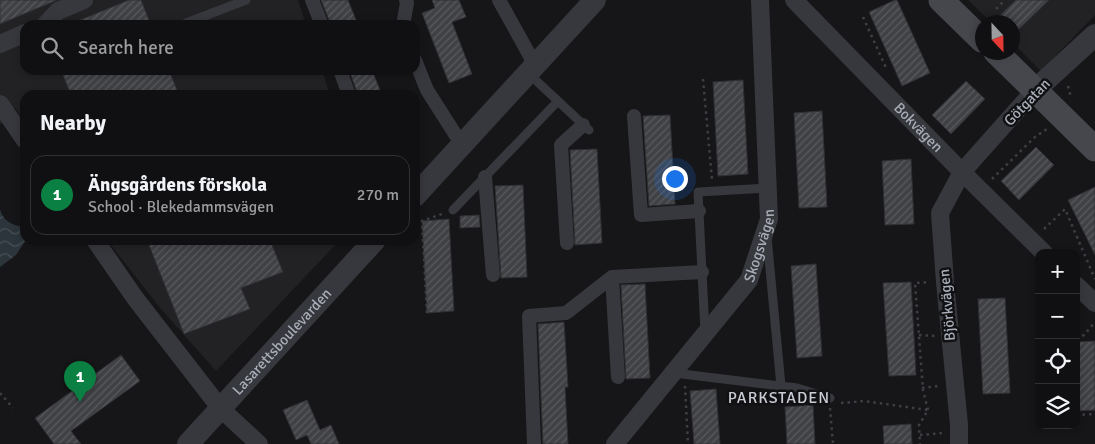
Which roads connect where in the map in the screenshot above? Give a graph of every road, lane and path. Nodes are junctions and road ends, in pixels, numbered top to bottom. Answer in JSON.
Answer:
{"nodes":[{"id":1,"x":84,"y":0,"type":"edge"},
{"id":2,"x":246,"y":0,"type":"edge"},
{"id":3,"x":312,"y":0,"type":"edge"},
{"id":4,"x":406,"y":0,"type":"edge"},
{"id":5,"x":499,"y":0,"type":"edge"},
{"id":6,"x":595,"y":0,"type":"edge"},
{"id":7,"x":760,"y":0,"type":"edge"},
{"id":8,"x":794,"y":0,"type":"edge"},
{"id":9,"x":941,"y":0,"type":"edge"},
{"id":10,"x":1005,"y":0,"type":"edge"},
{"id":11,"x":996,"y":9,"type":"dead end"},
{"id":12,"x":863,"y":17,"type":"dead end"},
{"id":13,"x":50,"y":20,"type":"edge"},
{"id":14,"x":194,"y":20,"type":"edge"},
{"id":15,"x":320,"y":20,"type":"edge"},
{"id":16,"x":404,"y":20,"type":"edge"},
{"id":17,"x":975,"y":33,"type":"edge"},
{"id":18,"x":20,"y":35,"type":"edge"},
{"id":19,"x":1095,"y":35,"type":"edge"},
{"id":20,"x":0,"y":44,"type":"edge"},
{"id":21,"x":1004,"y":60,"type":"edge"},
{"id":22,"x":532,"y":69,"type":"junction"},
{"id":23,"x":887,"y":71,"type":"dead end"},
{"id":24,"x":420,"y":72,"type":"edge"},
{"id":25,"x":342,"y":75,"type":"edge"},
{"id":26,"x":703,"y":79,"type":"dead end"},
{"id":27,"x":347,"y":90,"type":"edge"},
{"id":28,"x":1036,"y":90,"type":"junction"},
{"id":29,"x":558,"y":101,"type":"junction"},
{"id":30,"x":0,"y":104,"type":"edge"},
{"id":31,"x":634,"y":116,"type":"dead end"},
{"id":32,"x":586,"y":128,"type":"joint"},
{"id":33,"x":20,"y":133,"type":"edge"},
{"id":34,"x":462,"y":145,"type":"junction"},
{"id":35,"x":1095,"y":149,"type":"edge"},
{"id":36,"x":962,"y":172,"type":"junction"},
{"id":37,"x":485,"y":177,"type":"junction"},
{"id":38,"x":768,"y":188,"type":"junction"},
{"id":39,"x":420,"y":191,"type":"edge"},
{"id":40,"x":712,"y":191,"type":"junction"},
{"id":41,"x":453,"y":210,"type":"joint"},
{"id":42,"x":699,"y":211,"type":"junction"},
{"id":43,"x":766,"y":228,"type":"junction"},
{"id":44,"x":567,"y":243,"type":"dead end"},
{"id":45,"x":98,"y":245,"type":"edge"},
{"id":46,"x":370,"y":245,"type":"edge"},
{"id":47,"x":1038,"y":247,"type":"edge"},
{"id":48,"x":702,"y":272,"type":"junction"},
{"id":49,"x":492,"y":275,"type":"dead end"},
{"id":50,"x":612,"y":277,"type":"junction"},
{"id":51,"x":1095,"y":279,"type":"edge"},
{"id":52,"x":915,"y":283,"type":"dead end"},
{"id":53,"x":1080,"y":288,"type":"edge"},
{"id":54,"x":1095,"y":303,"type":"edge"},
{"id":55,"x":427,"y":313,"type":"dead end"},
{"id":56,"x":1095,"y":322,"type":"edge"},
{"id":57,"x":705,"y":334,"type":"junction"},
{"id":58,"x":1080,"y":336,"type":"edge"},
{"id":59,"x":679,"y":374,"type":"junction"},
{"id":60,"x":618,"y":377,"type":"dead end"},
{"id":61,"x":781,"y":386,"type":"junction"},
{"id":62,"x":0,"y":393,"type":"edge"},
{"id":63,"x":830,"y":401,"type":"junction"},
{"id":64,"x":13,"y":408,"type":"dead end"},
{"id":65,"x":221,"y":409,"type":"junction"},
{"id":66,"x":928,"y":410,"type":"junction"},
{"id":67,"x":1095,"y":414,"type":"edge"},
{"id":68,"x":1080,"y":415,"type":"edge"},
{"id":69,"x":920,"y":435,"type":"junction"},
{"id":70,"x":959,"y":438,"type":"edge"},
{"id":71,"x":188,"y":444,"type":"edge"},
{"id":72,"x":259,"y":444,"type":"edge"},
{"id":73,"x":534,"y":444,"type":"edge"},
{"id":74,"x":615,"y":444,"type":"edge"},
{"id":75,"x":688,"y":444,"type":"edge"},
{"id":76,"x":833,"y":444,"type":"edge"},
{"id":77,"x":920,"y":444,"type":"edge"}],
"edges":[{"from":1,"to":13,"type":"street"},
{"from":2,"to":14,"type":"lane"},
{"from":3,"to":15,"type":"street"},
{"from":4,"to":16,"type":"street"},
{"from":5,"to":22,"type":"street"},
{"from":6,"to":22,"type":"street"},
{"from":7,"to":38,"type":"street","name":"Skogsvägen"},
{"from":8,"to":36,"type":"street","name":"Bokvägen"},
{"from":9,"to":17,"type":"main road"},
{"from":10,"to":11,"type":"path"},
{"from":12,"to":23,"type":"path"},
{"from":18,"to":20,"type":"street"},
{"from":19,"to":28,"type":"street","name":"Götgatan"},
{"from":21,"to":28,"type":"main road"},
{"from":22,"to":29,"type":"lane"},
{"from":22,"to":34,"type":"street"},
{"from":24,"to":34,"type":"street"},
{"from":25,"to":27,"type":"street"},
{"from":26,"to":40,"type":"path"},
{"from":28,"to":35,"type":"main road"},
{"from":28,"to":36,"type":"street","name":"Götgatan"},
{"from":29,"to":32,"type":"lane"},
{"from":29,"to":37,"type":"lane"},
{"from":30,"to":33,"type":"street"},
{"from":31,"to":42,"type":"street"},
{"from":32,"to":44,"type":"street"},
{"from":34,"to":39,"type":"street"},
{"from":36,"to":47,"type":"street","name":"Bokvägen"},
{"from":36,"to":70,"type":"street","name":"Björkvägen"},
{"from":37,"to":41,"type":"lane"},
{"from":37,"to":49,"type":"street"},
{"from":38,"to":40,"type":"lane"},
{"from":38,"to":43,"type":"street","name":"Skogsvägen"},
{"from":40,"to":42,"type":"lane"},
{"from":41,"to":55,"type":"path"},
{"from":42,"to":48,"type":"lane"},
{"from":43,"to":57,"type":"street","name":"Skogsvägen"},
{"from":43,"to":61,"type":"lane"},
{"from":45,"to":65,"type":"street"},
{"from":46,"to":65,"type":"street","name":"Lasarettsboulevarden"},
{"from":47,"to":51,"type":"path"},
{"from":48,"to":50,"type":"street"},
{"from":48,"to":57,"type":"lane"},
{"from":50,"to":60,"type":"street"},
{"from":50,"to":73,"type":"street"},
{"from":52,"to":66,"type":"path"},
{"from":53,"to":54,"type":"street"},
{"from":56,"to":58,"type":"path"},
{"from":57,"to":59,"type":"street","name":"Skogsvägen"},
{"from":59,"to":61,"type":"lane"},
{"from":59,"to":74,"type":"street","name":"Skogsvägen"},
{"from":59,"to":75,"type":"path"},
{"from":61,"to":63,"type":"lane"},
{"from":62,"to":64,"type":"path"},
{"from":63,"to":66,"type":"path"},
{"from":63,"to":76,"type":"path"},
{"from":65,"to":71,"type":"street","name":"Lasarettsboulevarden"},
{"from":65,"to":72,"type":"street"},
{"from":66,"to":69,"type":"path"},
{"from":67,"to":68,"type":"path"},
{"from":69,"to":70,"type":"path"},
{"from":69,"to":77,"type":"path"}]}
